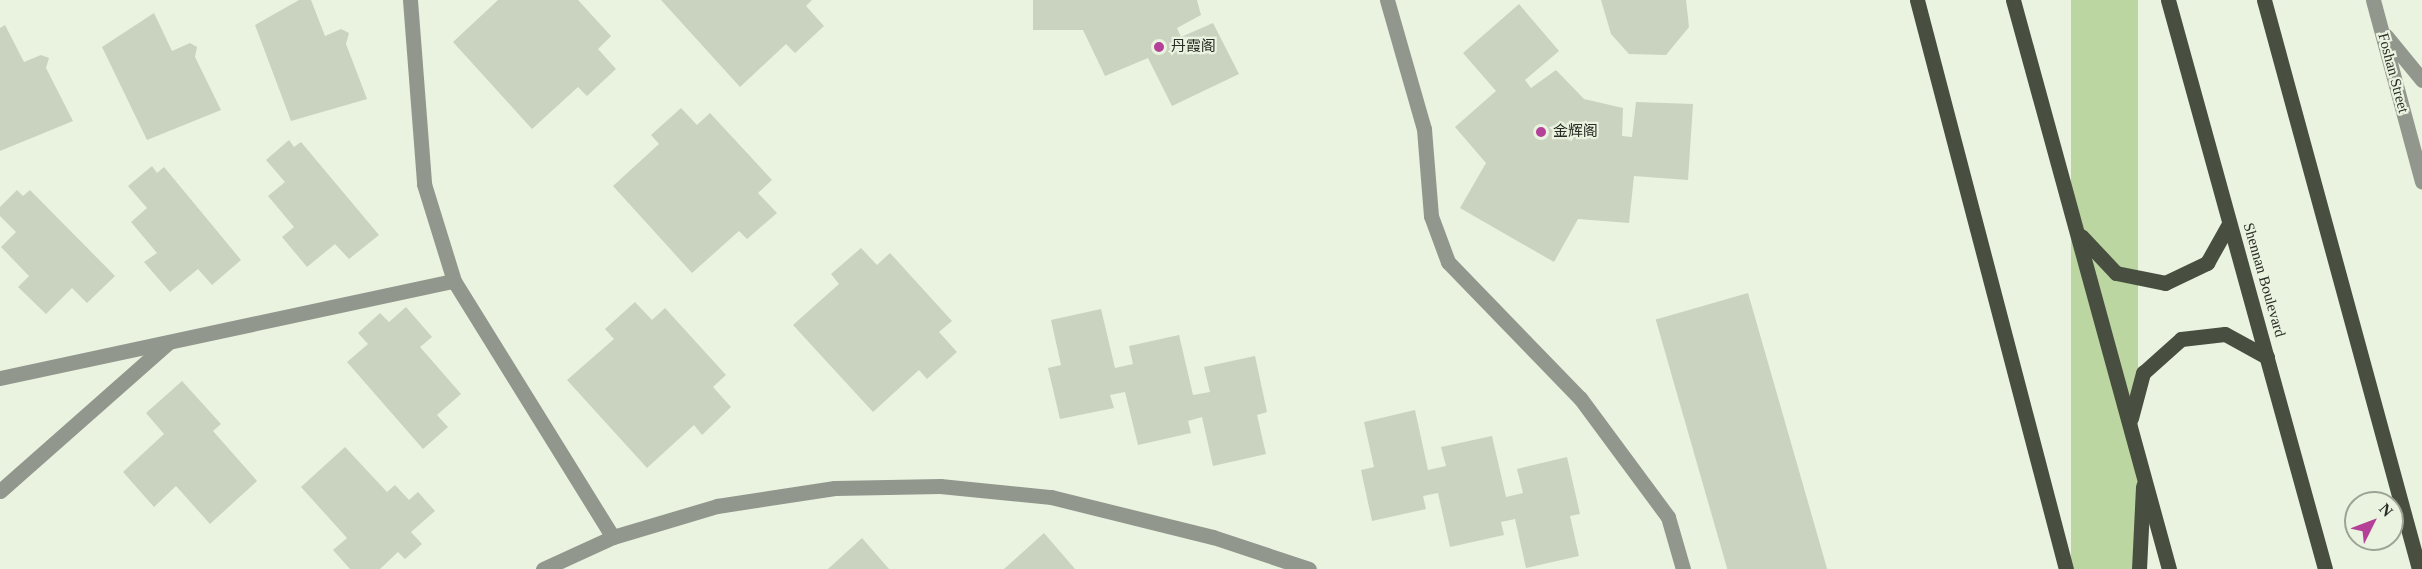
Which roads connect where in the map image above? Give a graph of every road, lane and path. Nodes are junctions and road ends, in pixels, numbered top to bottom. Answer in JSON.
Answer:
{"nodes":[{"id":1,"x":410,"y":0,"type":"edge"},
{"id":2,"x":1387,"y":0,"type":"edge"},
{"id":3,"x":1917,"y":0,"type":"edge"},
{"id":4,"x":2013,"y":0,"type":"edge"},
{"id":5,"x":2168,"y":0,"type":"edge"},
{"id":6,"x":2264,"y":0,"type":"edge"},
{"id":7,"x":2373,"y":0,"type":"edge"},
{"id":8,"x":2380,"y":28,"type":"junction"},
{"id":9,"x":2422,"y":80,"type":"edge"},
{"id":10,"x":2422,"y":181,"type":"edge"},
{"id":11,"x":2229,"y":224,"type":"junction"},
{"id":12,"x":2075,"y":229,"type":"junction"},
{"id":13,"x":454,"y":280,"type":"junction"},
{"id":14,"x":171,"y":340,"type":"junction"},
{"id":15,"x":2267,"y":357,"type":"junction"},
{"id":16,"x":0,"y":378,"type":"edge"},
{"id":17,"x":2130,"y":423,"type":"junction"},
{"id":18,"x":2143,"y":471,"type":"junction"},
{"id":19,"x":0,"y":491,"type":"edge"},
{"id":20,"x":613,"y":537,"type":"junction"},
{"id":21,"x":543,"y":569,"type":"edge"},
{"id":22,"x":1309,"y":569,"type":"edge"},
{"id":23,"x":1683,"y":569,"type":"edge"},
{"id":24,"x":2066,"y":569,"type":"edge"},
{"id":25,"x":2139,"y":569,"type":"edge"},
{"id":26,"x":2169,"y":569,"type":"edge"},
{"id":27,"x":2325,"y":569,"type":"edge"},
{"id":28,"x":2419,"y":569,"type":"edge"}],
"edges":[{"from":1,"to":13,"type":"street"},
{"from":2,"to":23,"type":"street"},
{"from":3,"to":24,"type":"main road"},
{"from":4,"to":12,"type":"main road"},
{"from":5,"to":11,"type":"main road","name":"Shennan Boulevard"},
{"from":6,"to":28,"type":"main road"},
{"from":7,"to":8,"type":"street","name":"Foshan Street"},
{"from":8,"to":9,"type":"street"},
{"from":8,"to":10,"type":"street","name":"Foshan Street"},
{"from":11,"to":12,"type":"main road"},
{"from":11,"to":15,"type":"main road","name":"Shennan Boulevard"},
{"from":12,"to":17,"type":"main road"},
{"from":13,"to":14,"type":"street"},
{"from":13,"to":20,"type":"street"},
{"from":14,"to":16,"type":"street"},
{"from":14,"to":19,"type":"street"},
{"from":15,"to":17,"type":"main road"},
{"from":15,"to":27,"type":"main road","name":"Shennan Boulevard"},
{"from":17,"to":18,"type":"main road"},
{"from":18,"to":25,"type":"main road"},
{"from":18,"to":26,"type":"main road"},
{"from":20,"to":21,"type":"street"},
{"from":20,"to":22,"type":"street"}]}
